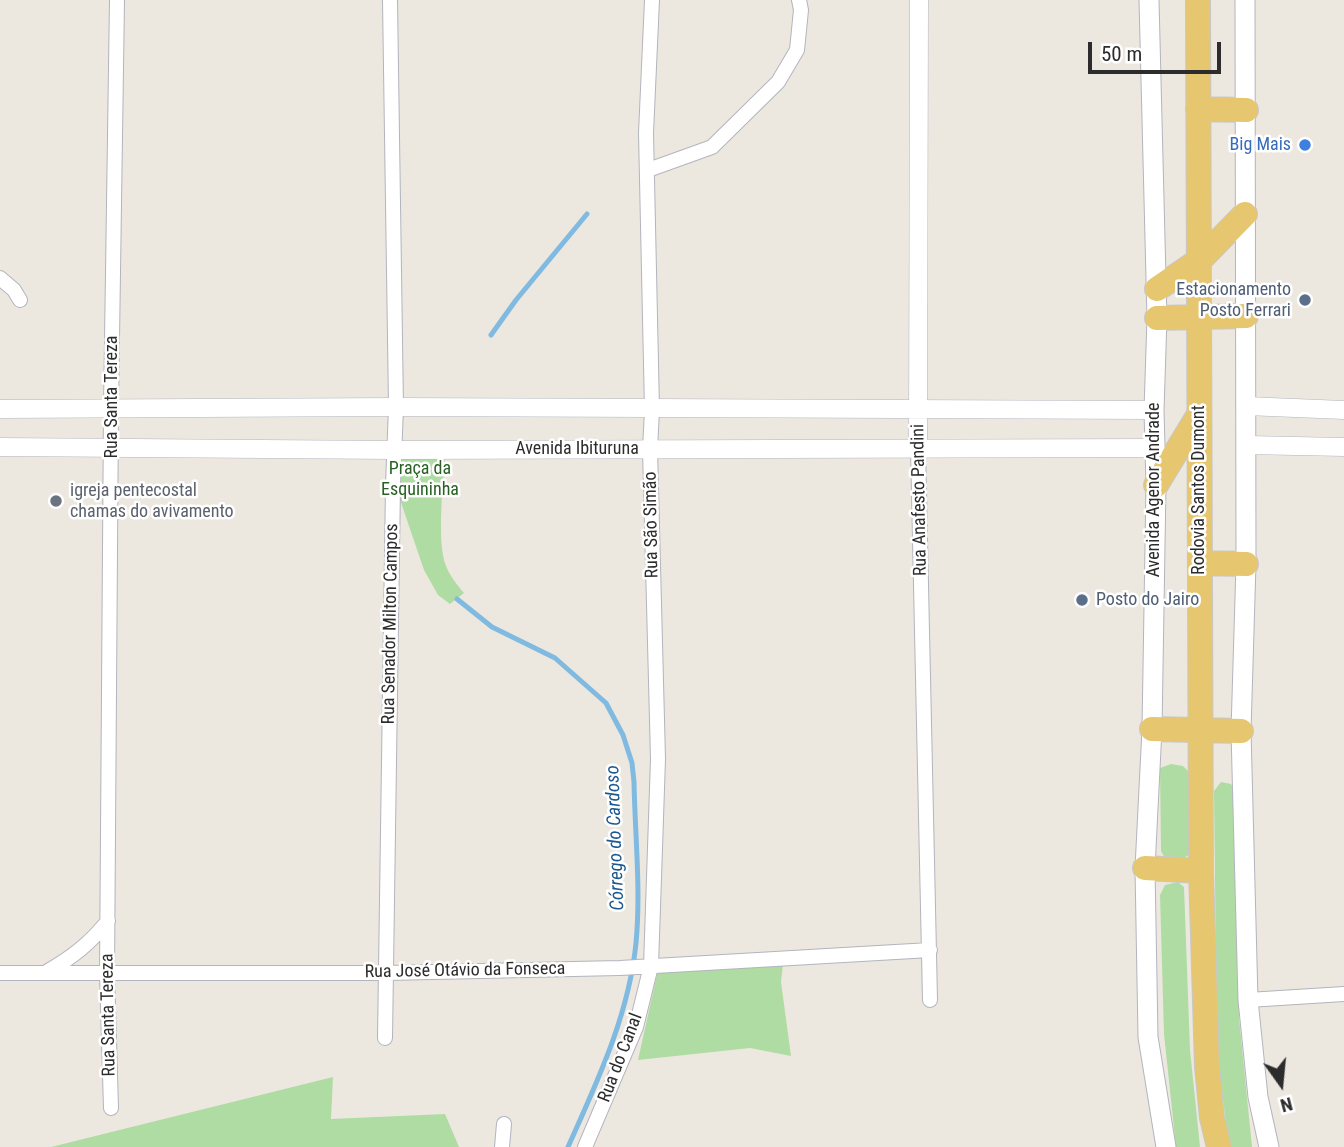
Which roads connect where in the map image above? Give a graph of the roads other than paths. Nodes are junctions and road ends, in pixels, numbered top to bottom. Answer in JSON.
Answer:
{"nodes":[{"id":1,"x":117,"y":0,"type":"edge"},
{"id":2,"x":390,"y":0,"type":"edge"},
{"id":3,"x":652,"y":0,"type":"edge"},
{"id":4,"x":799,"y":0,"type":"edge"},
{"id":5,"x":919,"y":0,"type":"edge"},
{"id":6,"x":1149,"y":0,"type":"edge"},
{"id":7,"x":1198,"y":0,"type":"edge"},
{"id":8,"x":1245,"y":0,"type":"edge"},
{"id":9,"x":1198,"y":109,"type":"junction"},
{"id":10,"x":1247,"y":110,"type":"junction"},
{"id":11,"x":648,"y":170,"type":"junction"},
{"id":12,"x":1245,"y":214,"type":"junction"},
{"id":13,"x":1200,"y":259,"type":"junction"},
{"id":14,"x":0,"y":278,"type":"edge"},
{"id":15,"x":1157,"y":289,"type":"junction"},
{"id":16,"x":20,"y":300,"type":"dead end"},
{"id":17,"x":1200,"y":316,"type":"junction"},
{"id":18,"x":1247,"y":316,"type":"junction"},
{"id":19,"x":1157,"y":318,"type":"junction"},
{"id":20,"x":1246,"y":406,"type":"junction"},
{"id":21,"x":396,"y":407,"type":"junction"},
{"id":22,"x":111,"y":408,"type":"junction"},
{"id":23,"x":918,"y":408,"type":"junction"},
{"id":24,"x":0,"y":409,"type":"edge"},
{"id":25,"x":652,"y":410,"type":"junction"},
{"id":26,"x":1154,"y":410,"type":"junction"},
{"id":27,"x":1344,"y":410,"type":"edge"},
{"id":28,"x":1199,"y":416,"type":"junction"},
{"id":29,"x":1247,"y":444,"type":"junction"},
{"id":30,"x":111,"y":446,"type":"junction"},
{"id":31,"x":0,"y":447,"type":"edge"},
{"id":32,"x":918,"y":447,"type":"junction"},
{"id":33,"x":1344,"y":447,"type":"edge"},
{"id":34,"x":1155,"y":448,"type":"junction"},
{"id":35,"x":650,"y":449,"type":"junction"},
{"id":36,"x":394,"y":450,"type":"junction"},
{"id":37,"x":1156,"y":485,"type":"junction"},
{"id":38,"x":1200,"y":563,"type":"junction"},
{"id":39,"x":1246,"y":564,"type":"junction"},
{"id":40,"x":1152,"y":729,"type":"junction"},
{"id":41,"x":1202,"y":729,"type":"junction"},
{"id":42,"x":1241,"y":732,"type":"junction"},
{"id":43,"x":1145,"y":868,"type":"junction"},
{"id":44,"x":1201,"y":871,"type":"junction"},
{"id":45,"x":108,"y":921,"type":"junction"},
{"id":46,"x":930,"y":950,"type":"junction"},
{"id":47,"x":651,"y":966,"type":"junction"},
{"id":48,"x":107,"y":972,"type":"junction"},
{"id":49,"x":0,"y":973,"type":"edge"},
{"id":50,"x":46,"y":973,"type":"junction"},
{"id":51,"x":386,"y":973,"type":"junction"},
{"id":52,"x":1344,"y":994,"type":"edge"},
{"id":53,"x":930,"y":1000,"type":"dead end"},
{"id":54,"x":1248,"y":1000,"type":"junction"},
{"id":55,"x":385,"y":1038,"type":"dead end"},
{"id":56,"x":111,"y":1108,"type":"dead end"},
{"id":57,"x":504,"y":1124,"type":"dead end"},
{"id":58,"x":502,"y":1147,"type":"edge"},
{"id":59,"x":585,"y":1147,"type":"edge"},
{"id":60,"x":1166,"y":1147,"type":"edge"},
{"id":61,"x":1219,"y":1147,"type":"edge"},
{"id":62,"x":1269,"y":1147,"type":"edge"}],
"edges":[{"from":1,"to":22,"type":"street","name":"Rua Santa Tereza"},
{"from":2,"to":21,"type":"street","name":"Rua Senador Milton Campos"},
{"from":3,"to":11,"type":"street","name":"Rua São Simão"},
{"from":4,"to":11,"type":"street"},
{"from":5,"to":23,"type":"street","name":"Rua Anafesto Pandini"},
{"from":6,"to":15,"type":"main road","name":"Avenida Agenor Andrade"},
{"from":7,"to":9,"type":"highway","name":"Rodovia Santos Dumont"},
{"from":8,"to":10,"type":"main road"},
{"from":9,"to":10,"type":"highway"},
{"from":9,"to":13,"type":"highway","name":"Rodovia Santos Dumont"},
{"from":10,"to":12,"type":"main road"},
{"from":11,"to":25,"type":"street","name":"Rua São Simão"},
{"from":12,"to":13,"type":"highway"},
{"from":12,"to":18,"type":"main road"},
{"from":13,"to":15,"type":"highway"},
{"from":13,"to":17,"type":"highway","name":"Rodovia Santos Dumont"},
{"from":14,"to":16,"type":"street"},
{"from":15,"to":19,"type":"main road","name":"Avenida Agenor Andrade"},
{"from":17,"to":18,"type":"highway"},
{"from":17,"to":19,"type":"highway"},
{"from":17,"to":28,"type":"highway","name":"Rodovia Santos Dumont"},
{"from":18,"to":20,"type":"main road"},
{"from":19,"to":26,"type":"main road","name":"Avenida Agenor Andrade"},
{"from":20,"to":27,"type":"street"},
{"from":20,"to":29,"type":"main road"},
{"from":21,"to":22,"type":"street"},
{"from":21,"to":25,"type":"street"},
{"from":21,"to":36,"type":"street","name":"Rua Senador Milton Campos"},
{"from":22,"to":24,"type":"street"},
{"from":22,"to":30,"type":"street","name":"Rua Santa Tereza"},
{"from":23,"to":25,"type":"street"},
{"from":23,"to":26,"type":"street"},
{"from":23,"to":32,"type":"street","name":"Rua Anafesto Pandini"},
{"from":25,"to":35,"type":"street","name":"Rua São Simão"},
{"from":26,"to":34,"type":"main road","name":"Avenida Agenor Andrade"},
{"from":28,"to":37,"type":"highway"},
{"from":28,"to":38,"type":"highway","name":"Rodovia Santos Dumont"},
{"from":29,"to":33,"type":"street"},
{"from":29,"to":39,"type":"main road"},
{"from":30,"to":31,"type":"street","name":"Avenida Ibituruna"},
{"from":30,"to":36,"type":"street","name":"Avenida Ibituruna"},
{"from":30,"to":45,"type":"street","name":"Rua Santa Tereza"},
{"from":32,"to":34,"type":"street","name":"Avenida Ibituruna"},
{"from":32,"to":35,"type":"street","name":"Avenida Ibituruna"},
{"from":32,"to":46,"type":"street","name":"Rua Anafesto Pandini"},
{"from":34,"to":37,"type":"main road","name":"Avenida Agenor Andrade"},
{"from":35,"to":36,"type":"street","name":"Avenida Ibituruna"},
{"from":35,"to":47,"type":"street","name":"Rua São Simão"},
{"from":36,"to":51,"type":"street","name":"Rua Senador Milton Campos"},
{"from":37,"to":40,"type":"main road","name":"Avenida Agenor Andrade"},
{"from":38,"to":39,"type":"highway"},
{"from":38,"to":41,"type":"highway","name":"Rodovia Santos Dumont"},
{"from":39,"to":42,"type":"main road"},
{"from":40,"to":41,"type":"highway"},
{"from":40,"to":43,"type":"main road","name":"Avenida Agenor Andrade"},
{"from":41,"to":42,"type":"highway"},
{"from":41,"to":44,"type":"highway","name":"Rodovia Santos Dumont"},
{"from":42,"to":54,"type":"main road"},
{"from":43,"to":44,"type":"highway"},
{"from":43,"to":60,"type":"main road","name":"Avenida Agenor Andrade"},
{"from":44,"to":61,"type":"highway","name":"Rodovia Santos Dumont"},
{"from":45,"to":48,"type":"street","name":"Rua Santa Tereza"},
{"from":45,"to":50,"type":"street","name":"Rua Santa Tereza"},
{"from":46,"to":47,"type":"street","name":"Rua José Otávio da Fonseca"},
{"from":46,"to":53,"type":"street","name":"Rua Anafesto Pandini"},
{"from":47,"to":51,"type":"street","name":"Rua José Otávio da Fonseca"},
{"from":47,"to":59,"type":"street","name":"Rua do Canal"},
{"from":48,"to":50,"type":"street","name":"Rua José Otávio da Fonseca"},
{"from":48,"to":51,"type":"street","name":"Rua José Otávio da Fonseca"},
{"from":48,"to":56,"type":"street","name":"Rua Santa Tereza"},
{"from":49,"to":50,"type":"street","name":"Rua José Otávio da Fonseca"},
{"from":51,"to":55,"type":"street","name":"Rua Senador Milton Campos"},
{"from":52,"to":54,"type":"street"},
{"from":54,"to":62,"type":"main road"},
{"from":57,"to":58,"type":"street"}]}
